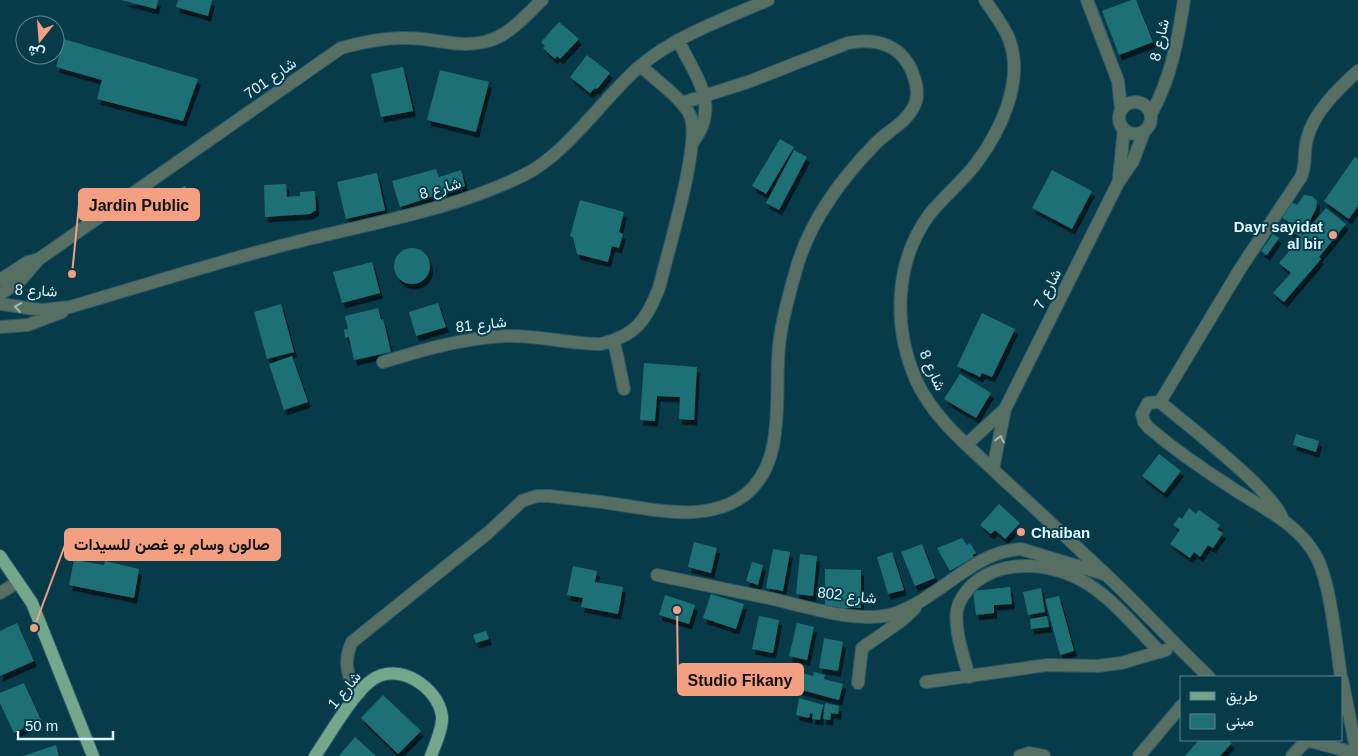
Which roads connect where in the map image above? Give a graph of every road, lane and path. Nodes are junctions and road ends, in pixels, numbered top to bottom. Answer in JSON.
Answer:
{"nodes":[{"id":1,"x":542,"y":0,"type":"edge"},
{"id":2,"x":768,"y":0,"type":"edge"},
{"id":3,"x":984,"y":0,"type":"edge"},
{"id":4,"x":1088,"y":0,"type":"edge"},
{"id":5,"x":1174,"y":0,"type":"edge"},
{"id":6,"x":1184,"y":0,"type":"edge"},
{"id":7,"x":1181,"y":17,"type":"junction"},
{"id":8,"x":678,"y":40,"type":"junction"},
{"id":9,"x":641,"y":66,"type":"junction"},
{"id":10,"x":1358,"y":71,"type":"edge"},
{"id":11,"x":1118,"y":81,"type":"junction"},
{"id":12,"x":1164,"y":87,"type":"junction"},
{"id":13,"x":705,"y":97,"type":"junction"},
{"id":14,"x":1136,"y":102,"type":"junction"},
{"id":15,"x":682,"y":103,"type":"junction"},
{"id":16,"x":1121,"y":109,"type":"junction"},
{"id":17,"x":1152,"y":114,"type":"junction"},
{"id":18,"x":1124,"y":129,"type":"junction"},
{"id":19,"x":1144,"y":132,"type":"junction"},
{"id":20,"x":692,"y":143,"type":"junction"},
{"id":21,"x":1118,"y":183,"type":"junction"},
{"id":22,"x":39,"y":258,"type":"junction"},
{"id":23,"x":0,"y":280,"type":"edge"},
{"id":24,"x":0,"y":294,"type":"edge"},
{"id":25,"x":0,"y":304,"type":"edge"},
{"id":26,"x":70,"y":307,"type":"junction"},
{"id":27,"x":0,"y":327,"type":"edge"},
{"id":28,"x":614,"y":341,"type":"junction"},
{"id":29,"x":382,"y":362,"type":"dead end"},
{"id":30,"x":624,"y":389,"type":"dead end"},
{"id":31,"x":1160,"y":402,"type":"junction"},
{"id":32,"x":1005,"y":409,"type":"junction"},
{"id":33,"x":967,"y":444,"type":"junction"},
{"id":34,"x":993,"y":469,"type":"junction"},
{"id":35,"x":1282,"y":520,"type":"junction"},
{"id":36,"x":0,"y":556,"type":"edge"},
{"id":37,"x":657,"y":575,"type":"dead end"},
{"id":38,"x":1106,"y":575,"type":"junction"},
{"id":39,"x":18,"y":582,"type":"junction"},
{"id":40,"x":0,"y":593,"type":"edge"},
{"id":41,"x":922,"y":601,"type":"junction"},
{"id":42,"x":1178,"y":647,"type":"junction"},
{"id":43,"x":1160,"y":652,"type":"junction"},
{"id":44,"x":1206,"y":676,"type":"edge"},
{"id":45,"x":1342,"y":676,"type":"edge"},
{"id":46,"x":969,"y":677,"type":"junction"},
{"id":47,"x":858,"y":682,"type":"dead end"},
{"id":48,"x":926,"y":682,"type":"dead end"},
{"id":49,"x":1343,"y":683,"type":"edge"},
{"id":50,"x":359,"y":693,"type":"junction"},
{"id":51,"x":1180,"y":708,"type":"edge"},
{"id":52,"x":1305,"y":741,"type":"edge"},
{"id":53,"x":1310,"y":741,"type":"edge"},
{"id":54,"x":1358,"y":754,"type":"edge"},
{"id":55,"x":1143,"y":755,"type":"edge"},
{"id":56,"x":93,"y":756,"type":"edge"},
{"id":57,"x":315,"y":756,"type":"edge"},
{"id":58,"x":431,"y":756,"type":"edge"},
{"id":59,"x":1020,"y":756,"type":"edge"},
{"id":60,"x":1044,"y":756,"type":"edge"},
{"id":61,"x":1292,"y":756,"type":"edge"}],
"edges":[{"from":1,"to":22,"type":"street","name":"شارع 701"},
{"from":2,"to":8,"type":"street","name":"شارع 8"},
{"from":3,"to":33,"type":"street","name":"شارع 8"},
{"from":4,"to":11,"type":"street"},
{"from":5,"to":7,"type":"street"},
{"from":6,"to":7,"type":"street","name":"شارع 8"},
{"from":7,"to":12,"type":"street","name":"شارع 8"},
{"from":8,"to":9,"type":"street","name":"شارع 8"},
{"from":8,"to":13,"type":"street","name":"شارع 81"},
{"from":9,"to":15,"type":"street","name":"شارع 81"},
{"from":9,"to":26,"type":"street","name":"شارع 8"},
{"from":10,"to":31,"type":"street"},
{"from":11,"to":14,"type":"street"},
{"from":11,"to":16,"type":"street"},
{"from":12,"to":14,"type":"street"},
{"from":12,"to":17,"type":"street","name":"شارع 8"},
{"from":13,"to":15,"type":"street"},
{"from":13,"to":20,"type":"street","name":"شارع 81"},
{"from":13,"to":50,"type":"street"},
{"from":14,"to":16,"type":"street"},
{"from":14,"to":17,"type":"street"},
{"from":15,"to":20,"type":"street","name":"شارع 81"},
{"from":16,"to":18,"type":"street"},
{"from":17,"to":19,"type":"street"},
{"from":18,"to":19,"type":"street"},
{"from":18,"to":21,"type":"street","name":"شارع 7"},
{"from":19,"to":21,"type":"street","name":"شارع 7"},
{"from":20,"to":28,"type":"street","name":"شارع 81"},
{"from":21,"to":32,"type":"street","name":"شارع 7"},
{"from":22,"to":23,"type":"street","name":"شارع 701"},
{"from":22,"to":24,"type":"street","name":"شارع 701"},
{"from":26,"to":25,"type":"street","name":"شارع 8","one_way":true},
{"from":26,"to":27,"type":"street","name":"شارع 8"},
{"from":28,"to":29,"type":"street","name":"شارع 81"},
{"from":28,"to":30,"type":"street"},
{"from":31,"to":35,"type":"street"},
{"from":31,"to":35,"type":"street"},
{"from":32,"to":33,"type":"street"},
{"from":34,"to":32,"type":"street","one_way":true},
{"from":33,"to":34,"type":"street","name":"شارع 8"},
{"from":34,"to":38,"type":"street","name":"شارع 8"},
{"from":35,"to":45,"type":"street"},
{"from":36,"to":39,"type":"main road"},
{"from":37,"to":41,"type":"street","name":"شارع 802"},
{"from":38,"to":41,"type":"street","name":"شارع 802"},
{"from":38,"to":42,"type":"street","name":"شارع 8"},
{"from":39,"to":40,"type":"street"},
{"from":39,"to":56,"type":"main road"},
{"from":41,"to":47,"type":"street"},
{"from":42,"to":43,"type":"street"},
{"from":42,"to":44,"type":"street","name":"شارع 8"},
{"from":43,"to":46,"type":"street"},
{"from":43,"to":46,"type":"street"},
{"from":46,"to":48,"type":"street"},
{"from":49,"to":54,"type":"street"},
{"from":50,"to":57,"type":"main road","name":"شارع 1"},
{"from":50,"to":58,"type":"main road","name":"شارع 1"},
{"from":51,"to":55,"type":"street"},
{"from":52,"to":61,"type":"street"},
{"from":53,"to":54,"type":"street"},
{"from":59,"to":60,"type":"street"}]}
